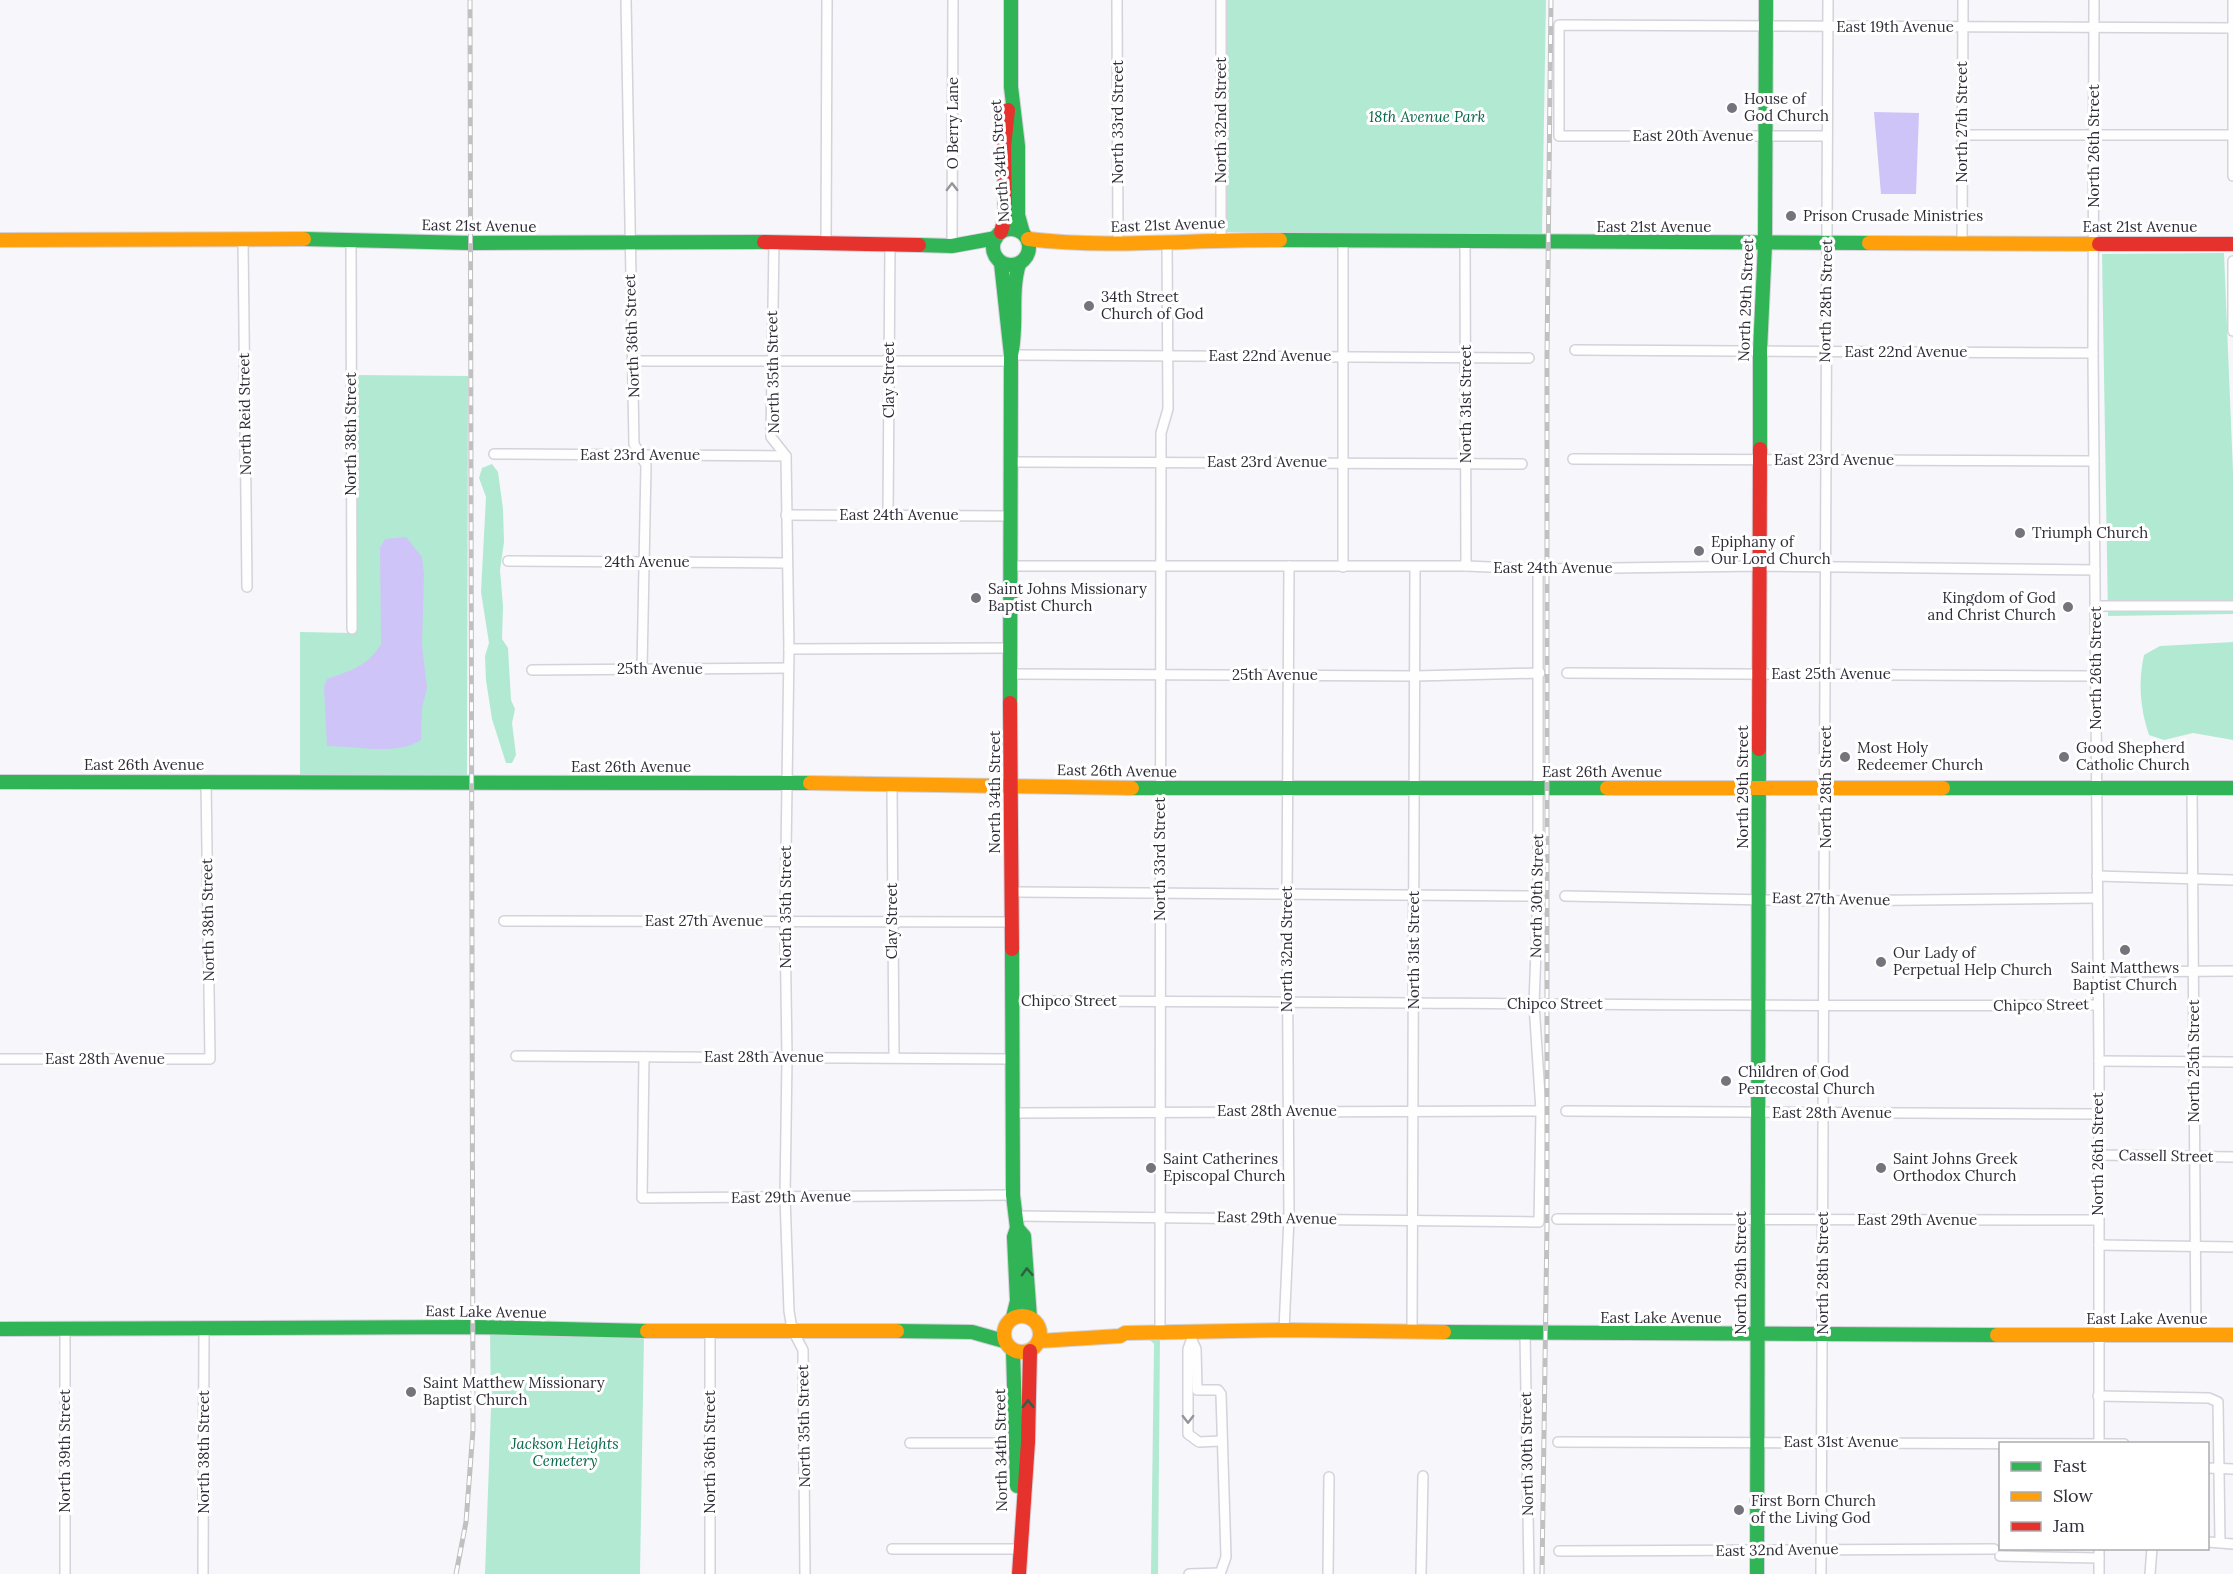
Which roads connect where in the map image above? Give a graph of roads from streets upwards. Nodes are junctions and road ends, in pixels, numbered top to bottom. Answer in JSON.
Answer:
{"nodes":[{"id":1,"x":626,"y":0,"type":"edge"},
{"id":2,"x":827,"y":0,"type":"edge"},
{"id":3,"x":953,"y":0,"type":"edge"},
{"id":4,"x":1011,"y":0,"type":"edge"},
{"id":5,"x":1117,"y":0,"type":"edge"},
{"id":6,"x":1221,"y":0,"type":"edge"},
{"id":7,"x":1766,"y":0,"type":"edge"},
{"id":8,"x":1828,"y":0,"type":"edge"},
{"id":9,"x":1962,"y":0,"type":"edge"},
{"id":10,"x":2094,"y":0,"type":"edge"},
{"id":11,"x":2233,"y":0,"type":"edge"},
{"id":12,"x":1766,"y":27,"type":"junction"},
{"id":13,"x":1828,"y":27,"type":"junction"},
{"id":14,"x":1963,"y":27,"type":"junction"},
{"id":15,"x":2094,"y":28,"type":"junction"},
{"id":16,"x":2232,"y":28,"type":"edge"},
{"id":17,"x":1011,"y":87,"type":"junction"},
{"id":18,"x":2233,"y":93,"type":"edge"},
{"id":19,"x":1962,"y":135,"type":"junction"},
{"id":20,"x":2094,"y":135,"type":"junction"},
{"id":21,"x":2232,"y":135,"type":"edge"},
{"id":22,"x":1559,"y":136,"type":"joint"},
{"id":23,"x":1766,"y":136,"type":"junction"},
{"id":24,"x":1827,"y":136,"type":"junction"},
{"id":25,"x":2233,"y":176,"type":"edge"},
{"id":26,"x":1025,"y":236,"type":"junction"},
{"id":27,"x":351,"y":239,"type":"junction"},
{"id":28,"x":1221,"y":239,"type":"junction"},
{"id":29,"x":0,"y":240,"type":"edge"},
{"id":30,"x":243,"y":240,"type":"junction"},
{"id":31,"x":1343,"y":240,"type":"junction"},
{"id":32,"x":1465,"y":241,"type":"junction"},
{"id":33,"x":774,"y":242,"type":"junction"},
{"id":34,"x":1167,"y":242,"type":"junction"},
{"id":35,"x":629,"y":243,"type":"junction"},
{"id":36,"x":826,"y":243,"type":"junction"},
{"id":37,"x":1118,"y":243,"type":"junction"},
{"id":38,"x":890,"y":244,"type":"junction"},
{"id":39,"x":1766,"y":244,"type":"junction"},
{"id":40,"x":1827,"y":244,"type":"junction"},
{"id":41,"x":1962,"y":244,"type":"junction"},
{"id":42,"x":2093,"y":244,"type":"junction"},
{"id":43,"x":2233,"y":244,"type":"edge"},
{"id":44,"x":1076,"y":245,"type":"junction"},
{"id":45,"x":955,"y":246,"type":"junction"},
{"id":46,"x":998,"y":246,"type":"junction"},
{"id":47,"x":1023,"y":260,"type":"junction"},
{"id":48,"x":2233,"y":261,"type":"edge"},
{"id":49,"x":2233,"y":332,"type":"edge"},
{"id":50,"x":1575,"y":350,"type":"dead end"},
{"id":51,"x":1760,"y":351,"type":"junction"},
{"id":52,"x":1825,"y":351,"type":"junction"},
{"id":53,"x":2093,"y":354,"type":"junction"},
{"id":54,"x":1167,"y":356,"type":"junction"},
{"id":55,"x":1343,"y":357,"type":"junction"},
{"id":56,"x":1466,"y":357,"type":"junction"},
{"id":57,"x":1011,"y":358,"type":"junction"},
{"id":58,"x":1529,"y":358,"type":"dead end"},
{"id":59,"x":771,"y":360,"type":"junction"},
{"id":60,"x":889,"y":360,"type":"junction"},
{"id":61,"x":633,"y":361,"type":"junction"},
{"id":62,"x":494,"y":454,"type":"dead end"},
{"id":63,"x":639,"y":456,"type":"junction"},
{"id":64,"x":786,"y":456,"type":"junction"},
{"id":65,"x":1574,"y":459,"type":"dead end"},
{"id":66,"x":1760,"y":460,"type":"junction"},
{"id":67,"x":1826,"y":460,"type":"junction"},
{"id":68,"x":2094,"y":461,"type":"junction"},
{"id":69,"x":1011,"y":462,"type":"junction"},
{"id":70,"x":1162,"y":462,"type":"junction"},
{"id":71,"x":1342,"y":463,"type":"junction"},
{"id":72,"x":1465,"y":463,"type":"junction"},
{"id":73,"x":1522,"y":464,"type":"dead end"},
{"id":74,"x":786,"y":515,"type":"junction"},
{"id":75,"x":888,"y":515,"type":"junction"},
{"id":76,"x":1011,"y":516,"type":"junction"},
{"id":77,"x":508,"y":561,"type":"dead end"},
{"id":78,"x":643,"y":562,"type":"junction"},
{"id":79,"x":787,"y":563,"type":"junction"},
{"id":80,"x":1011,"y":566,"type":"junction"},
{"id":81,"x":1162,"y":566,"type":"junction"},
{"id":82,"x":1760,"y":566,"type":"junction"},
{"id":83,"x":1289,"y":567,"type":"junction"},
{"id":84,"x":1343,"y":567,"type":"junction"},
{"id":85,"x":1415,"y":567,"type":"junction"},
{"id":86,"x":1466,"y":567,"type":"junction"},
{"id":87,"x":1827,"y":567,"type":"junction"},
{"id":88,"x":1538,"y":569,"type":"junction"},
{"id":89,"x":2095,"y":570,"type":"junction"},
{"id":90,"x":247,"y":587,"type":"dead end"},
{"id":91,"x":2095,"y":606,"type":"junction"},
{"id":92,"x":2233,"y":606,"type":"edge"},
{"id":93,"x":352,"y":629,"type":"dead end"},
{"id":94,"x":1010,"y":648,"type":"junction"},
{"id":95,"x":789,"y":649,"type":"junction"},
{"id":96,"x":788,"y":668,"type":"junction"},
{"id":97,"x":642,"y":669,"type":"junction"},
{"id":98,"x":532,"y":670,"type":"dead end"},
{"id":99,"x":1567,"y":673,"type":"dead end"},
{"id":100,"x":1010,"y":674,"type":"junction"},
{"id":101,"x":1160,"y":674,"type":"junction"},
{"id":102,"x":1540,"y":674,"type":"junction"},
{"id":103,"x":1760,"y":674,"type":"junction"},
{"id":104,"x":1826,"y":674,"type":"junction"},
{"id":105,"x":1288,"y":675,"type":"junction"},
{"id":106,"x":2096,"y":675,"type":"junction"},
{"id":107,"x":1415,"y":676,"type":"junction"},
{"id":108,"x":206,"y":781,"type":"junction"},
{"id":109,"x":0,"y":782,"type":"edge"},
{"id":110,"x":787,"y":783,"type":"junction"},
{"id":111,"x":1011,"y":785,"type":"junction"},
{"id":112,"x":892,"y":786,"type":"junction"},
{"id":113,"x":1160,"y":788,"type":"junction"},
{"id":114,"x":1288,"y":788,"type":"junction"},
{"id":115,"x":1414,"y":788,"type":"junction"},
{"id":116,"x":1539,"y":788,"type":"junction"},
{"id":117,"x":1760,"y":788,"type":"junction"},
{"id":118,"x":1826,"y":788,"type":"junction"},
{"id":119,"x":2192,"y":788,"type":"junction"},
{"id":120,"x":2233,"y":788,"type":"edge"},
{"id":121,"x":2096,"y":789,"type":"junction"},
{"id":122,"x":2097,"y":876,"type":"junction"},
{"id":123,"x":2193,"y":880,"type":"junction"},
{"id":124,"x":2233,"y":880,"type":"edge"},
{"id":125,"x":1012,"y":892,"type":"junction"},
{"id":126,"x":1160,"y":894,"type":"junction"},
{"id":127,"x":1287,"y":895,"type":"junction"},
{"id":128,"x":1414,"y":895,"type":"junction"},
{"id":129,"x":1538,"y":896,"type":"junction"},
{"id":130,"x":1565,"y":897,"type":"dead end"},
{"id":131,"x":1760,"y":898,"type":"junction"},
{"id":132,"x":2097,"y":898,"type":"junction"},
{"id":133,"x":1825,"y":901,"type":"junction"},
{"id":134,"x":504,"y":921,"type":"dead end"},
{"id":135,"x":784,"y":921,"type":"junction"},
{"id":136,"x":891,"y":921,"type":"junction"},
{"id":137,"x":1012,"y":922,"type":"junction"},
{"id":138,"x":2193,"y":971,"type":"junction"},
{"id":139,"x":2233,"y":971,"type":"edge"},
{"id":140,"x":2098,"y":972,"type":"junction"},
{"id":141,"x":1012,"y":1001,"type":"junction"},
{"id":142,"x":1160,"y":1001,"type":"junction"},
{"id":143,"x":1288,"y":1002,"type":"junction"},
{"id":144,"x":1414,"y":1003,"type":"junction"},
{"id":145,"x":1534,"y":1004,"type":"junction"},
{"id":146,"x":2098,"y":1005,"type":"junction"},
{"id":147,"x":1759,"y":1006,"type":"junction"},
{"id":148,"x":1824,"y":1007,"type":"junction"},
{"id":149,"x":516,"y":1056,"type":"dead end"},
{"id":150,"x":644,"y":1057,"type":"junction"},
{"id":151,"x":894,"y":1057,"type":"junction"},
{"id":152,"x":787,"y":1058,"type":"junction"},
{"id":153,"x":0,"y":1059,"type":"edge"},
{"id":154,"x":210,"y":1059,"type":"joint"},
{"id":155,"x":1012,"y":1059,"type":"junction"},
{"id":156,"x":2099,"y":1061,"type":"junction"},
{"id":157,"x":2196,"y":1062,"type":"junction"},
{"id":158,"x":2233,"y":1062,"type":"edge"},
{"id":159,"x":1541,"y":1110,"type":"junction"},
{"id":160,"x":1566,"y":1110,"type":"dead end"},
{"id":161,"x":1288,"y":1111,"type":"junction"},
{"id":162,"x":1413,"y":1111,"type":"junction"},
{"id":163,"x":1160,"y":1112,"type":"junction"},
{"id":164,"x":1012,"y":1113,"type":"junction"},
{"id":165,"x":1759,"y":1113,"type":"junction"},
{"id":166,"x":1824,"y":1113,"type":"junction"},
{"id":167,"x":2098,"y":1114,"type":"junction"},
{"id":168,"x":2098,"y":1155,"type":"junction"},
{"id":169,"x":2194,"y":1157,"type":"junction"},
{"id":170,"x":2233,"y":1157,"type":"edge"},
{"id":171,"x":1012,"y":1195,"type":"junction"},
{"id":172,"x":784,"y":1197,"type":"junction"},
{"id":173,"x":1159,"y":1216,"type":"junction"},
{"id":174,"x":1289,"y":1218,"type":"junction"},
{"id":175,"x":1413,"y":1219,"type":"junction"},
{"id":176,"x":1557,"y":1219,"type":"dead end"},
{"id":177,"x":1758,"y":1220,"type":"junction"},
{"id":178,"x":1824,"y":1220,"type":"junction"},
{"id":179,"x":2098,"y":1220,"type":"junction"},
{"id":180,"x":1016,"y":1222,"type":"junction"},
{"id":181,"x":1539,"y":1222,"type":"joint"},
{"id":182,"x":2098,"y":1245,"type":"junction"},
{"id":183,"x":2195,"y":1245,"type":"junction"},
{"id":184,"x":2233,"y":1247,"type":"edge"},
{"id":185,"x":1010,"y":1320,"type":"junction"},
{"id":186,"x":1034,"y":1322,"type":"junction"},
{"id":187,"x":0,"y":1329,"type":"edge"},
{"id":188,"x":65,"y":1329,"type":"junction"},
{"id":189,"x":792,"y":1329,"type":"junction"},
{"id":190,"x":204,"y":1330,"type":"junction"},
{"id":191,"x":710,"y":1330,"type":"junction"},
{"id":192,"x":1284,"y":1330,"type":"junction"},
{"id":193,"x":972,"y":1332,"type":"junction"},
{"id":194,"x":1125,"y":1333,"type":"junction"},
{"id":195,"x":1160,"y":1333,"type":"junction"},
{"id":196,"x":1412,"y":1333,"type":"junction"},
{"id":197,"x":1525,"y":1334,"type":"junction"},
{"id":198,"x":1758,"y":1335,"type":"junction"},
{"id":199,"x":1823,"y":1335,"type":"junction"},
{"id":200,"x":2098,"y":1335,"type":"junction"},
{"id":201,"x":2196,"y":1335,"type":"junction"},
{"id":202,"x":2233,"y":1335,"type":"edge"},
{"id":203,"x":1192,"y":1336,"type":"junction"},
{"id":204,"x":1009,"y":1346,"type":"junction"},
{"id":205,"x":1034,"y":1346,"type":"junction"},
{"id":206,"x":2098,"y":1396,"type":"junction"},
{"id":207,"x":1220,"y":1441,"type":"junction"},
{"id":208,"x":1558,"y":1442,"type":"dead end"},
{"id":209,"x":1757,"y":1442,"type":"junction"},
{"id":210,"x":1822,"y":1442,"type":"junction"},
{"id":211,"x":2098,"y":1442,"type":"edge"},
{"id":212,"x":910,"y":1443,"type":"dead end"},
{"id":213,"x":1022,"y":1443,"type":"junction"},
{"id":214,"x":1999,"y":1443,"type":"edge"},
{"id":215,"x":2209,"y":1468,"type":"edge"},
{"id":216,"x":2219,"y":1469,"type":"junction"},
{"id":217,"x":2233,"y":1469,"type":"edge"},
{"id":218,"x":1329,"y":1476,"type":"dead end"},
{"id":219,"x":1423,"y":1476,"type":"dead end"},
{"id":220,"x":2209,"y":1542,"type":"edge"},
{"id":221,"x":2220,"y":1542,"type":"junction"},
{"id":222,"x":2233,"y":1544,"type":"edge"},
{"id":223,"x":892,"y":1549,"type":"dead end"},
{"id":224,"x":1020,"y":1549,"type":"junction"},
{"id":225,"x":1821,"y":1549,"type":"junction"},
{"id":226,"x":2152,"y":1550,"type":"edge"},
{"id":227,"x":1559,"y":1551,"type":"dead end"},
{"id":228,"x":1757,"y":1551,"type":"junction"},
{"id":229,"x":2098,"y":1553,"type":"edge"},
{"id":230,"x":65,"y":1574,"type":"edge"},
{"id":231,"x":203,"y":1574,"type":"edge"},
{"id":232,"x":710,"y":1574,"type":"edge"},
{"id":233,"x":805,"y":1574,"type":"edge"},
{"id":234,"x":1019,"y":1574,"type":"edge"},
{"id":235,"x":1189,"y":1574,"type":"edge"},
{"id":236,"x":1220,"y":1574,"type":"edge"},
{"id":237,"x":1328,"y":1574,"type":"edge"},
{"id":238,"x":1421,"y":1574,"type":"edge"},
{"id":239,"x":1529,"y":1574,"type":"edge"},
{"id":240,"x":1757,"y":1574,"type":"edge"},
{"id":241,"x":1821,"y":1574,"type":"edge"},
{"id":242,"x":2098,"y":1574,"type":"edge"},
{"id":243,"x":2150,"y":1574,"type":"edge"}],
"edges":[{"from":1,"to":35,"type":"street","name":"North 36th Street"},
{"from":2,"to":36,"type":"street"},
{"from":45,"to":3,"type":"street","name":"O Berry Lane","one_way":true},
{"from":4,"to":17,"type":"street","name":"North 34th Street"},
{"from":5,"to":37,"type":"street","name":"North 33rd Street"},
{"from":6,"to":28,"type":"street","name":"North 32nd Street"},
{"from":7,"to":12,"type":"street","name":"North 29th Street"},
{"from":8,"to":13,"type":"street","name":"North 28th Street"},
{"from":9,"to":14,"type":"street","name":"North 27th Street"},
{"from":10,"to":15,"type":"street","name":"North 26th Street"},
{"from":11,"to":16,"type":"street"},
{"from":12,"to":13,"type":"street","name":"East 19th Avenue"},
{"from":12,"to":22,"type":"street","name":"East 19th Avenue"},
{"from":12,"to":23,"type":"street","name":"North 29th Street"},
{"from":13,"to":14,"type":"street","name":"East 19th Avenue"},
{"from":13,"to":24,"type":"street","name":"North 28th Street"},
{"from":14,"to":15,"type":"street","name":"East 19th Avenue"},
{"from":14,"to":19,"type":"street","name":"North 27th Street"},
{"from":15,"to":16,"type":"street","name":"East 19th Avenue"},
{"from":15,"to":20,"type":"street","name":"North 26th Street"},
{"from":16,"to":18,"type":"street"},
{"from":17,"to":26,"type":"street","name":"North 34th Street"},
{"from":17,"to":46,"type":"street","name":"North 34th Street"},
{"from":18,"to":21,"type":"street"},
{"from":19,"to":20,"type":"street"},
{"from":19,"to":41,"type":"street","name":"North 27th Street"},
{"from":20,"to":21,"type":"street"},
{"from":20,"to":42,"type":"street","name":"North 26th Street"},
{"from":21,"to":25,"type":"street"},
{"from":22,"to":23,"type":"street","name":"East 20th Avenue"},
{"from":23,"to":24,"type":"street","name":"East 20th Avenue"},
{"from":23,"to":39,"type":"street","name":"North 29th Street"},
{"from":24,"to":40,"type":"street","name":"North 28th Street"},
{"from":26,"to":44,"type":"street","name":"East 21st Avenue"},
{"from":26,"to":46,"type":"street","name":"East 21st Avenue"},
{"from":26,"to":47,"type":"street","name":"North 34th Street"},
{"from":27,"to":30,"type":"street","name":"East 21st Avenue"},
{"from":27,"to":35,"type":"street","name":"East 21st Avenue"},
{"from":27,"to":93,"type":"street","name":"North 38th Street"},
{"from":28,"to":31,"type":"street","name":"East 21st Avenue"},
{"from":28,"to":34,"type":"street","name":"East 21st Avenue"},
{"from":29,"to":30,"type":"street","name":"East 21st Avenue"},
{"from":30,"to":90,"type":"street","name":"North Reid Street"},
{"from":31,"to":32,"type":"street","name":"East 21st Avenue"},
{"from":31,"to":55,"type":"street"},
{"from":32,"to":39,"type":"street","name":"East 21st Avenue"},
{"from":32,"to":56,"type":"street","name":"North 31st Street"},
{"from":33,"to":35,"type":"street","name":"East 21st Avenue"},
{"from":33,"to":36,"type":"street","name":"East 21st Avenue"},
{"from":33,"to":59,"type":"street","name":"North 35th Street"},
{"from":34,"to":37,"type":"street","name":"East 21st Avenue"},
{"from":34,"to":54,"type":"street","name":"North 33rd Street"},
{"from":35,"to":61,"type":"street","name":"North 36th Street"},
{"from":36,"to":38,"type":"street","name":"East 21st Avenue"},
{"from":37,"to":44,"type":"street","name":"East 21st Avenue"},
{"from":38,"to":45,"type":"street","name":"East 21st Avenue"},
{"from":38,"to":60,"type":"street","name":"Clay Street"},
{"from":39,"to":40,"type":"street","name":"East 21st Avenue"},
{"from":39,"to":51,"type":"street","name":"North 29th Street"},
{"from":40,"to":41,"type":"street","name":"East 21st Avenue"},
{"from":40,"to":52,"type":"street","name":"North 28th Street"},
{"from":41,"to":42,"type":"street","name":"East 21st Avenue"},
{"from":42,"to":43,"type":"street","name":"East 21st Avenue"},
{"from":42,"to":53,"type":"street","name":"North 26th Street"},
{"from":44,"to":47,"type":"street","name":"East 21st Avenue"},
{"from":45,"to":46,"type":"street","name":"East 21st Avenue"},
{"from":46,"to":47,"type":"street","name":"East 21st Avenue"},
{"from":46,"to":57,"type":"street","name":"North 34th Street"},
{"from":47,"to":57,"type":"street","name":"North 34th Street"},
{"from":48,"to":49,"type":"street"},
{"from":50,"to":51,"type":"street","name":"East 22nd Avenue"},
{"from":51,"to":52,"type":"street","name":"East 22nd Avenue"},
{"from":51,"to":66,"type":"street","name":"North 29th Street"},
{"from":52,"to":53,"type":"street","name":"East 22nd Avenue"},
{"from":52,"to":67,"type":"street","name":"North 28th Street"},
{"from":53,"to":68,"type":"street","name":"North 26th Street"},
{"from":54,"to":55,"type":"street","name":"East 22nd Avenue"},
{"from":54,"to":57,"type":"street","name":"East 22nd Avenue"},
{"from":54,"to":70,"type":"street","name":"North 33rd Street"},
{"from":55,"to":56,"type":"street","name":"East 22nd Avenue"},
{"from":55,"to":71,"type":"street"},
{"from":56,"to":58,"type":"street","name":"East 22nd Avenue"},
{"from":56,"to":72,"type":"street","name":"North 31st Street"},
{"from":57,"to":60,"type":"street","name":"East 22nd Avenue"},
{"from":57,"to":69,"type":"street","name":"North 34th Street"},
{"from":59,"to":60,"type":"street","name":"East 22nd Avenue"},
{"from":59,"to":61,"type":"street","name":"East 22nd Avenue"},
{"from":59,"to":64,"type":"street","name":"North 35th Street"},
{"from":60,"to":75,"type":"street","name":"Clay Street"},
{"from":61,"to":63,"type":"street","name":"North 36th Street"},
{"from":62,"to":63,"type":"street","name":"East 23rd Avenue"},
{"from":63,"to":64,"type":"street","name":"East 23rd Avenue"},
{"from":63,"to":78,"type":"street","name":"North 36th Street"},
{"from":64,"to":74,"type":"street","name":"North 35th Street"},
{"from":65,"to":66,"type":"street","name":"East 23rd Avenue"},
{"from":66,"to":67,"type":"street","name":"East 23rd Avenue"},
{"from":66,"to":82,"type":"street","name":"North 29th Street"},
{"from":67,"to":68,"type":"street","name":"East 23rd Avenue"},
{"from":67,"to":87,"type":"street","name":"North 28th Street"},
{"from":68,"to":89,"type":"street","name":"North 26th Street"},
{"from":69,"to":70,"type":"street","name":"East 23rd Avenue"},
{"from":69,"to":76,"type":"street","name":"North 34th Street"},
{"from":70,"to":71,"type":"street","name":"East 23rd Avenue"},
{"from":70,"to":81,"type":"street","name":"North 33rd Street"},
{"from":71,"to":72,"type":"street","name":"East 23rd Avenue"},
{"from":71,"to":84,"type":"street"},
{"from":72,"to":73,"type":"street","name":"East 23rd Avenue"},
{"from":72,"to":86,"type":"street","name":"North 31st Street"},
{"from":74,"to":75,"type":"street","name":"East 24th Avenue"},
{"from":74,"to":79,"type":"street","name":"North 35th Street"},
{"from":75,"to":76,"type":"street","name":"East 24th Avenue"},
{"from":76,"to":80,"type":"street","name":"North 34th Street"},
{"from":77,"to":78,"type":"street","name":"24th Avenue"},
{"from":78,"to":79,"type":"street","name":"24th Avenue"},
{"from":78,"to":97,"type":"street","name":"North 36th Street"},
{"from":79,"to":95,"type":"street","name":"North 35th Street"},
{"from":80,"to":81,"type":"street","name":"East 24th Avenue"},
{"from":80,"to":94,"type":"street","name":"North 34th Street"},
{"from":81,"to":83,"type":"street","name":"East 24th Avenue"},
{"from":81,"to":101,"type":"street","name":"North 33rd Street"},
{"from":82,"to":87,"type":"street","name":"East 24th Avenue"},
{"from":82,"to":88,"type":"street","name":"East 24th Avenue"},
{"from":82,"to":103,"type":"street","name":"North 29th Street"},
{"from":83,"to":84,"type":"street","name":"East 24th Avenue"},
{"from":83,"to":105,"type":"street","name":"North 32nd Street"},
{"from":84,"to":85,"type":"street","name":"East 24th Avenue"},
{"from":85,"to":86,"type":"street","name":"East 24th Avenue"},
{"from":85,"to":107,"type":"street","name":"North 31st Street"},
{"from":86,"to":88,"type":"street","name":"East 24th Avenue"},
{"from":87,"to":89,"type":"street","name":"East 24th Avenue"},
{"from":87,"to":104,"type":"street","name":"North 28th Street"},
{"from":88,"to":102,"type":"street","name":"North 30th Street"},
{"from":89,"to":91,"type":"street","name":"North 26th Street"},
{"from":91,"to":92,"type":"street"},
{"from":91,"to":106,"type":"street","name":"North 26th Street"},
{"from":94,"to":95,"type":"street"},
{"from":94,"to":100,"type":"street","name":"North 34th Street"},
{"from":95,"to":96,"type":"street","name":"North 35th Street"},
{"from":96,"to":97,"type":"street","name":"25th Avenue"},
{"from":96,"to":110,"type":"street","name":"North 35th Street"},
{"from":97,"to":98,"type":"street","name":"25th Avenue"},
{"from":99,"to":103,"type":"street","name":"East 25th Avenue"},
{"from":100,"to":101,"type":"street","name":"25th Avenue"},
{"from":100,"to":111,"type":"street","name":"North 34th Street"},
{"from":101,"to":105,"type":"street","name":"25th Avenue"},
{"from":101,"to":113,"type":"street","name":"North 33rd Street"},
{"from":102,"to":107,"type":"street","name":"25th Avenue"},
{"from":102,"to":116,"type":"street","name":"North 30th Street"},
{"from":103,"to":104,"type":"street","name":"East 25th Avenue"},
{"from":103,"to":117,"type":"street","name":"North 29th Street"},
{"from":104,"to":106,"type":"street","name":"East 25th Avenue"},
{"from":104,"to":118,"type":"street","name":"North 28th Street"},
{"from":105,"to":107,"type":"street","name":"25th Avenue"},
{"from":105,"to":114,"type":"street","name":"North 32nd Street"},
{"from":106,"to":121,"type":"street","name":"North 26th Street"},
{"from":107,"to":115,"type":"street","name":"North 31st Street"},
{"from":108,"to":109,"type":"street","name":"East 26th Avenue"},
{"from":108,"to":110,"type":"street","name":"East 26th Avenue"},
{"from":108,"to":154,"type":"street","name":"North 38th Street"},
{"from":110,"to":112,"type":"street","name":"East 26th Avenue"},
{"from":110,"to":135,"type":"street","name":"North 35th Street"},
{"from":111,"to":112,"type":"street","name":"East 26th Avenue"},
{"from":111,"to":113,"type":"street","name":"East 26th Avenue"},
{"from":111,"to":125,"type":"street","name":"North 34th Street"},
{"from":112,"to":136,"type":"street","name":"Clay Street"},
{"from":113,"to":114,"type":"street","name":"East 26th Avenue"},
{"from":113,"to":126,"type":"street","name":"North 33rd Street"},
{"from":114,"to":115,"type":"street","name":"East 26th Avenue"},
{"from":114,"to":127,"type":"street","name":"North 32nd Street"},
{"from":115,"to":116,"type":"street","name":"East 26th Avenue"},
{"from":115,"to":128,"type":"street","name":"North 31st Street"},
{"from":116,"to":117,"type":"street","name":"East 26th Avenue"},
{"from":116,"to":129,"type":"street","name":"North 30th Street"},
{"from":117,"to":118,"type":"street","name":"East 26th Avenue"},
{"from":117,"to":131,"type":"street","name":"North 29th Street"},
{"from":118,"to":121,"type":"street","name":"East 26th Avenue"},
{"from":118,"to":133,"type":"street","name":"North 28th Street"},
{"from":119,"to":120,"type":"street","name":"East 26th Avenue"},
{"from":119,"to":121,"type":"street","name":"East 26th Avenue"},
{"from":119,"to":123,"type":"street","name":"North 25th Street"},
{"from":121,"to":122,"type":"street","name":"North 26th Street"},
{"from":122,"to":123,"type":"street"},
{"from":122,"to":132,"type":"street","name":"North 26th Street"},
{"from":123,"to":124,"type":"street"},
{"from":123,"to":138,"type":"street","name":"North 25th Street"},
{"from":125,"to":126,"type":"street"},
{"from":125,"to":137,"type":"street","name":"North 34th Street"},
{"from":126,"to":127,"type":"street"},
{"from":126,"to":142,"type":"street","name":"North 33rd Street"},
{"from":127,"to":128,"type":"street"},
{"from":127,"to":143,"type":"street","name":"North 32nd Street"},
{"from":128,"to":129,"type":"street"},
{"from":128,"to":144,"type":"street","name":"North 31st Street"},
{"from":129,"to":145,"type":"street","name":"North 30th Street"},
{"from":130,"to":131,"type":"street","name":"East 27th Avenue"},
{"from":131,"to":133,"type":"street","name":"East 27th Avenue"},
{"from":131,"to":147,"type":"street","name":"North 29th Street"},
{"from":132,"to":133,"type":"street","name":"East 27th Avenue"},
{"from":132,"to":140,"type":"street","name":"North 26th Street"},
{"from":133,"to":148,"type":"street","name":"North 28th Street"},
{"from":134,"to":135,"type":"street","name":"East 27th Avenue"},
{"from":135,"to":136,"type":"street","name":"East 27th Avenue"},
{"from":135,"to":152,"type":"street","name":"North 35th Street"},
{"from":136,"to":137,"type":"street","name":"East 27th Avenue"},
{"from":136,"to":151,"type":"street","name":"Clay Street"},
{"from":137,"to":141,"type":"street","name":"North 34th Street"},
{"from":138,"to":139,"type":"street"},
{"from":138,"to":140,"type":"street"},
{"from":138,"to":157,"type":"street","name":"North 25th Street"},
{"from":140,"to":146,"type":"street","name":"North 26th Street"},
{"from":141,"to":142,"type":"street","name":"Chipco Street"},
{"from":141,"to":155,"type":"street","name":"North 34th Street"},
{"from":142,"to":143,"type":"street","name":"Chipco Street"},
{"from":142,"to":163,"type":"street","name":"North 33rd Street"},
{"from":143,"to":144,"type":"street","name":"Chipco Street"},
{"from":143,"to":161,"type":"street","name":"North 32nd Street"},
{"from":144,"to":145,"type":"street","name":"Chipco Street"},
{"from":144,"to":162,"type":"street","name":"North 31st Street"},
{"from":145,"to":147,"type":"street","name":"Chipco Street"},
{"from":145,"to":159,"type":"street","name":"North 30th Street"},
{"from":146,"to":148,"type":"street","name":"Chipco Street"},
{"from":146,"to":156,"type":"street","name":"North 26th Street"},
{"from":147,"to":148,"type":"street","name":"Chipco Street"},
{"from":147,"to":165,"type":"street","name":"North 29th Street"},
{"from":148,"to":166,"type":"street","name":"North 28th Street"},
{"from":149,"to":150,"type":"street","name":"East 28th Avenue"},
{"from":150,"to":152,"type":"street","name":"East 28th Avenue"},
{"from":150,"to":172,"type":"street","name":"East 29th Avenue"},
{"from":151,"to":152,"type":"street","name":"East 28th Avenue"},
{"from":151,"to":155,"type":"street","name":"East 28th Avenue"},
{"from":152,"to":172,"type":"street","name":"North 35th Street"},
{"from":153,"to":154,"type":"street","name":"East 28th Avenue"},
{"from":155,"to":164,"type":"street","name":"North 34th Street"},
{"from":156,"to":157,"type":"street"},
{"from":156,"to":167,"type":"street","name":"North 26th Street"},
{"from":157,"to":158,"type":"street"},
{"from":157,"to":169,"type":"street","name":"North 25th Street"},
{"from":159,"to":162,"type":"street","name":"East 28th Avenue"},
{"from":159,"to":181,"type":"street","name":"North 30th Street"},
{"from":160,"to":165,"type":"street","name":"East 28th Avenue"},
{"from":161,"to":162,"type":"street","name":"East 28th Avenue"},
{"from":161,"to":163,"type":"street","name":"East 28th Avenue"},
{"from":161,"to":174,"type":"street","name":"North 32nd Street"},
{"from":162,"to":175,"type":"street","name":"North 31st Street"},
{"from":163,"to":164,"type":"street","name":"East 28th Avenue"},
{"from":163,"to":173,"type":"street","name":"North 33rd Street"},
{"from":164,"to":171,"type":"street","name":"North 34th Street"},
{"from":165,"to":166,"type":"street","name":"East 28th Avenue"},
{"from":165,"to":177,"type":"street","name":"North 29th Street"},
{"from":166,"to":167,"type":"street","name":"East 28th Avenue"},
{"from":166,"to":178,"type":"street","name":"North 28th Street"},
{"from":167,"to":168,"type":"street","name":"North 26th Street"},
{"from":168,"to":169,"type":"street","name":"Cassell Street"},
{"from":168,"to":179,"type":"street","name":"North 26th Street"},
{"from":169,"to":170,"type":"street","name":"Cassell Street"},
{"from":169,"to":183,"type":"street","name":"North 25th Street"},
{"from":171,"to":172,"type":"street","name":"East 29th Avenue"},
{"from":171,"to":180,"type":"street","name":"North 34th Street"},
{"from":172,"to":189,"type":"street","name":"North 35th Street"},
{"from":173,"to":174,"type":"street","name":"East 29th Avenue"},
{"from":173,"to":180,"type":"street","name":"East 29th Avenue"},
{"from":173,"to":195,"type":"street","name":"North 33rd Street"},
{"from":174,"to":175,"type":"street","name":"East 29th Avenue"},
{"from":174,"to":192,"type":"street","name":"North 32nd Street"},
{"from":175,"to":181,"type":"street","name":"East 29th Avenue"},
{"from":175,"to":196,"type":"street","name":"North 31st Street"},
{"from":176,"to":177,"type":"street","name":"East 29th Avenue"},
{"from":177,"to":178,"type":"street","name":"East 29th Avenue"},
{"from":177,"to":198,"type":"street","name":"North 29th Street"},
{"from":178,"to":179,"type":"street","name":"East 29th Avenue"},
{"from":178,"to":199,"type":"street","name":"North 28th Street"},
{"from":179,"to":182,"type":"street","name":"North 26th Street"},
{"from":180,"to":185,"type":"street","name":"North 34th Street"},
{"from":186,"to":180,"type":"street","name":"North 34th Street","one_way":true},
{"from":182,"to":183,"type":"street"},
{"from":182,"to":200,"type":"street","name":"North 26th Street"},
{"from":183,"to":184,"type":"street"},
{"from":183,"to":201,"type":"street","name":"North 25th Street"},
{"from":185,"to":186,"type":"street","name":"East Lake Avenue"},
{"from":185,"to":193,"type":"street","name":"East Lake Avenue"},
{"from":185,"to":204,"type":"street","name":"North 34th Street"},
{"from":186,"to":194,"type":"street","name":"East Lake Avenue"},
{"from":186,"to":205,"type":"street","name":"North 34th Street"},
{"from":187,"to":188,"type":"street","name":"East Lake Avenue"},
{"from":188,"to":190,"type":"street","name":"East Lake Avenue"},
{"from":188,"to":230,"type":"street","name":"North 39th Street"},
{"from":189,"to":191,"type":"street","name":"East Lake Avenue"},
{"from":189,"to":193,"type":"street","name":"East Lake Avenue"},
{"from":189,"to":233,"type":"street","name":"North 35th Street"},
{"from":190,"to":191,"type":"street","name":"East Lake Avenue"},
{"from":190,"to":231,"type":"street","name":"North 38th Street"},
{"from":191,"to":232,"type":"street","name":"North 36th Street"},
{"from":192,"to":196,"type":"street","name":"East Lake Avenue"},
{"from":192,"to":203,"type":"street","name":"East Lake Avenue"},
{"from":193,"to":204,"type":"street","name":"East Lake Avenue"},
{"from":194,"to":195,"type":"street","name":"East Lake Avenue"},
{"from":194,"to":205,"type":"street","name":"East Lake Avenue"},
{"from":195,"to":203,"type":"street","name":"East Lake Avenue"},
{"from":196,"to":197,"type":"street","name":"East Lake Avenue"},
{"from":197,"to":198,"type":"street","name":"East Lake Avenue"},
{"from":197,"to":239,"type":"street","name":"North 30th Street"},
{"from":198,"to":199,"type":"street","name":"East Lake Avenue"},
{"from":198,"to":209,"type":"street","name":"North 29th Street"},
{"from":199,"to":200,"type":"street","name":"East Lake Avenue"},
{"from":199,"to":210,"type":"street","name":"North 28th Street"},
{"from":200,"to":201,"type":"street","name":"East Lake Avenue"},
{"from":200,"to":206,"type":"street","name":"North 26th Street"},
{"from":201,"to":202,"type":"street","name":"East Lake Avenue"},
{"from":203,"to":207,"type":"street"},
{"from":203,"to":207,"type":"street","one_way":true},
{"from":204,"to":205,"type":"street","name":"East Lake Avenue"},
{"from":204,"to":213,"type":"street","name":"North 34th Street"},
{"from":213,"to":205,"type":"street","name":"North 34th Street","one_way":true},
{"from":206,"to":211,"type":"street","name":"North 26th Street"},
{"from":206,"to":216,"type":"street"},
{"from":207,"to":236,"type":"street"},
{"from":208,"to":209,"type":"street","name":"East 31st Avenue"},
{"from":209,"to":210,"type":"street","name":"East 31st Avenue"},
{"from":209,"to":228,"type":"street","name":"North 29th Street"},
{"from":210,"to":214,"type":"street","name":"East 31st Avenue"},
{"from":210,"to":225,"type":"street","name":"North 28th Street"},
{"from":212,"to":213,"type":"street"},
{"from":213,"to":224,"type":"street","name":"North 34th Street"},
{"from":215,"to":216,"type":"street"},
{"from":216,"to":217,"type":"street"},
{"from":216,"to":221,"type":"street"},
{"from":218,"to":237,"type":"street"},
{"from":219,"to":238,"type":"street"},
{"from":220,"to":221,"type":"street"},
{"from":221,"to":222,"type":"street"},
{"from":223,"to":224,"type":"street"},
{"from":224,"to":234,"type":"street","name":"North 34th Street"},
{"from":225,"to":228,"type":"street","name":"East 32nd Avenue"},
{"from":225,"to":229,"type":"street","name":"East 32nd Avenue"},
{"from":225,"to":241,"type":"street","name":"North 28th Street"},
{"from":226,"to":243,"type":"street"},
{"from":227,"to":228,"type":"street","name":"East 32nd Avenue"},
{"from":228,"to":240,"type":"street","name":"North 29th Street"},
{"from":229,"to":242,"type":"street"},
{"from":235,"to":236,"type":"street"}]}
